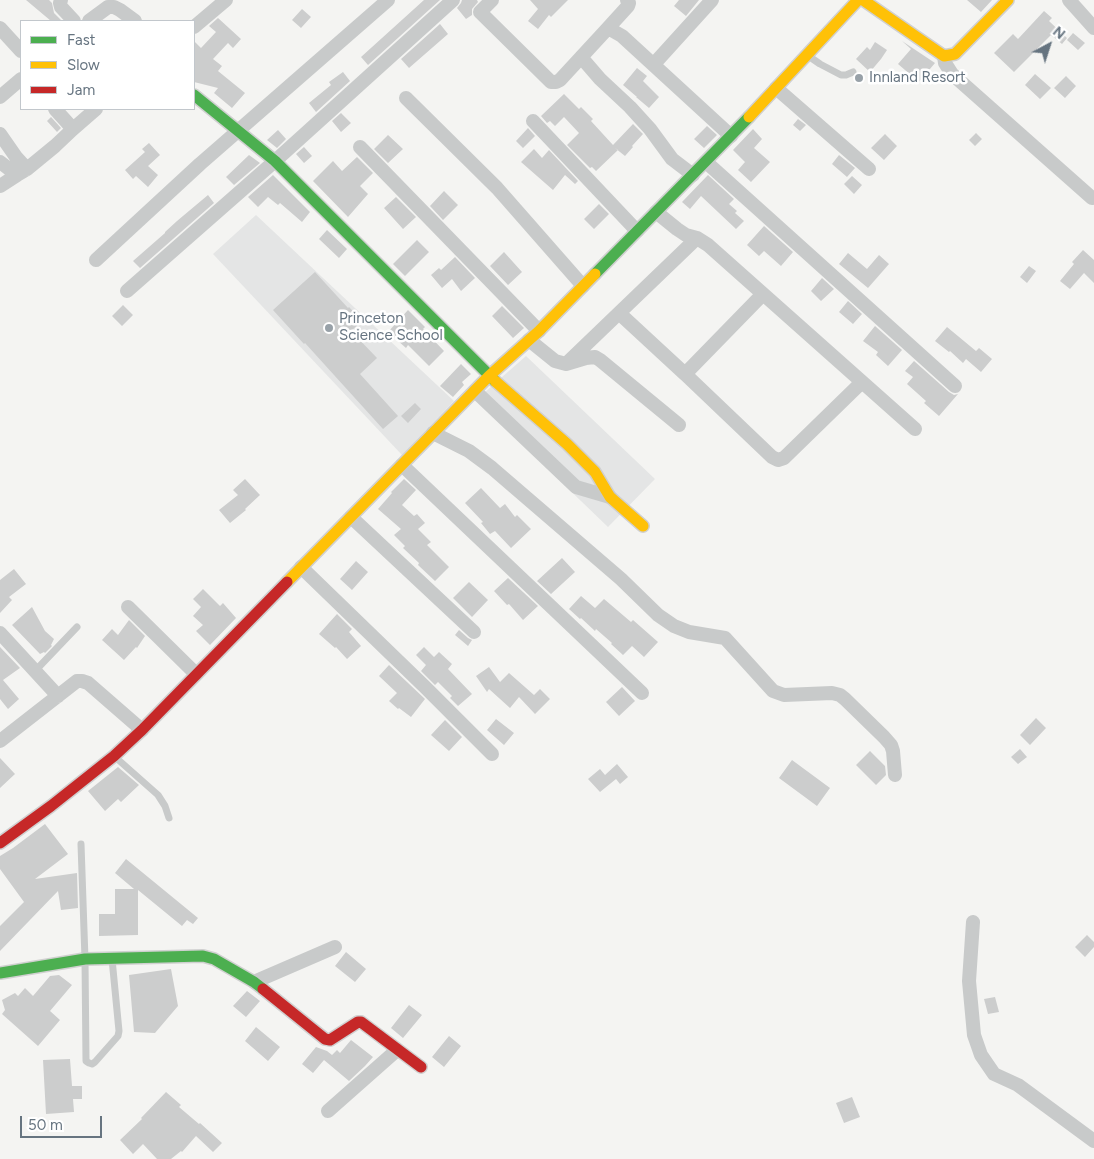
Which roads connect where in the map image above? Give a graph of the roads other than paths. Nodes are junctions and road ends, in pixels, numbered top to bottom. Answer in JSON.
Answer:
{"nodes":[{"id":1,"x":61,"y":0,"type":"edge"},
{"id":2,"x":226,"y":0,"type":"edge"},
{"id":3,"x":388,"y":0,"type":"edge"},
{"id":4,"x":452,"y":0,"type":"edge"},
{"id":5,"x":492,"y":0,"type":"edge"},
{"id":6,"x":627,"y":0,"type":"edge"},
{"id":7,"x":712,"y":0,"type":"edge"},
{"id":8,"x":858,"y":0,"type":"edge"},
{"id":9,"x":863,"y":0,"type":"edge"},
{"id":10,"x":1008,"y":0,"type":"edge"},
{"id":11,"x":1069,"y":0,"type":"edge"},
{"id":12,"x":73,"y":20,"type":"edge"},
{"id":13,"x":90,"y":20,"type":"edge"},
{"id":14,"x":134,"y":20,"type":"edge"},
{"id":15,"x":195,"y":26,"type":"edge"},
{"id":16,"x":0,"y":28,"type":"edge"},
{"id":17,"x":608,"y":28,"type":"junction"},
{"id":18,"x":1094,"y":28,"type":"edge"},
{"id":19,"x":20,"y":50,"type":"edge"},
{"id":20,"x":807,"y":55,"type":"junction"},
{"id":21,"x":944,"y":56,"type":"junction"},
{"id":22,"x":581,"y":57,"type":"junction"},
{"id":23,"x":654,"y":64,"type":"junction"},
{"id":24,"x":853,"y":72,"type":"dead end"},
{"id":25,"x":20,"y":80,"type":"edge"},
{"id":26,"x":776,"y":88,"type":"junction"},
{"id":27,"x":195,"y":95,"type":"edge"},
{"id":28,"x":0,"y":97,"type":"edge"},
{"id":29,"x":406,"y":98,"type":"dead end"},
{"id":30,"x":56,"y":110,"type":"edge"},
{"id":31,"x":95,"y":110,"type":"edge"},
{"id":32,"x":533,"y":121,"type":"dead end"},
{"id":33,"x":73,"y":129,"type":"junction"},
{"id":34,"x":239,"y":131,"type":"junction"},
{"id":35,"x":0,"y":134,"type":"edge"},
{"id":36,"x":731,"y":136,"type":"junction"},
{"id":37,"x":360,"y":147,"type":"dead end"},
{"id":38,"x":275,"y":161,"type":"junction"},
{"id":39,"x":0,"y":162,"type":"edge"},
{"id":40,"x":706,"y":162,"type":"junction"},
{"id":41,"x":869,"y":169,"type":"dead end"},
{"id":42,"x":22,"y":172,"type":"junction"},
{"id":43,"x":692,"y":175,"type":"junction"},
{"id":44,"x":0,"y":186,"type":"edge"},
{"id":45,"x":1092,"y":198,"type":"dead end"},
{"id":46,"x":656,"y":212,"type":"junction"},
{"id":47,"x":637,"y":231,"type":"junction"},
{"id":48,"x":697,"y":238,"type":"junction"},
{"id":49,"x":96,"y":260,"type":"dead end"},
{"id":50,"x":583,"y":286,"type":"junction"},
{"id":51,"x":127,"y":291,"type":"dead end"},
{"id":52,"x":763,"y":294,"type":"junction"},
{"id":53,"x":619,"y":313,"type":"junction"},
{"id":54,"x":534,"y":336,"type":"junction"},
{"id":55,"x":566,"y":364,"type":"junction"},
{"id":56,"x":685,"y":374,"type":"junction"},
{"id":57,"x":489,"y":376,"type":"junction"},
{"id":58,"x":862,"y":382,"type":"junction"},
{"id":59,"x":955,"y":386,"type":"dead end"},
{"id":60,"x":475,"y":391,"type":"junction"},
{"id":61,"x":679,"y":425,"type":"dead end"},
{"id":62,"x":915,"y":429,"type":"dead end"},
{"id":63,"x":433,"y":433,"type":"junction"},
{"id":64,"x":402,"y":465,"type":"junction"},
{"id":65,"x":610,"y":497,"type":"junction"},
{"id":66,"x":351,"y":517,"type":"junction"},
{"id":67,"x":643,"y":526,"type":"dead end"},
{"id":68,"x":301,"y":567,"type":"junction"},
{"id":69,"x":128,"y":607,"type":"dead end"},
{"id":70,"x":77,"y":627,"type":"dead end"},
{"id":71,"x":474,"y":632,"type":"dead end"},
{"id":72,"x":0,"y":633,"type":"edge"},
{"id":73,"x":35,"y":671,"type":"junction"},
{"id":74,"x":196,"y":674,"type":"junction"},
{"id":75,"x":642,"y":693,"type":"dead end"},
{"id":76,"x":58,"y":696,"type":"junction"},
{"id":77,"x":142,"y":730,"type":"junction"},
{"id":78,"x":0,"y":741,"type":"edge"},
{"id":79,"x":492,"y":754,"type":"dead end"},
{"id":80,"x":114,"y":756,"type":"junction"},
{"id":81,"x":895,"y":775,"type":"dead end"},
{"id":82,"x":169,"y":818,"type":"dead end"},
{"id":83,"x":0,"y":843,"type":"edge"},
{"id":84,"x":81,"y":844,"type":"dead end"},
{"id":85,"x":973,"y":922,"type":"dead end"},
{"id":86,"x":335,"y":947,"type":"dead end"},
{"id":87,"x":85,"y":959,"type":"junction"},
{"id":88,"x":112,"y":959,"type":"junction"},
{"id":89,"x":0,"y":973,"type":"edge"},
{"id":90,"x":254,"y":982,"type":"junction"},
{"id":91,"x":397,"y":1050,"type":"junction"},
{"id":92,"x":421,"y":1066,"type":"dead end"},
{"id":93,"x":328,"y":1111,"type":"dead end"},
{"id":94,"x":1094,"y":1141,"type":"edge"}],
"edges":[{"from":1,"to":12,"type":"street"},
{"from":2,"to":15,"type":"street"},
{"from":3,"to":34,"type":"street"},
{"from":4,"to":38,"type":"street"},
{"from":5,"to":22,"type":"street"},
{"from":6,"to":17,"type":"street"},
{"from":7,"to":23,"type":"street"},
{"from":8,"to":20,"type":"street"},
{"from":9,"to":21,"type":"street"},
{"from":10,"to":21,"type":"street"},
{"from":11,"to":18,"type":"street"},
{"from":13,"to":14,"type":"street"},
{"from":16,"to":19,"type":"street"},
{"from":17,"to":22,"type":"street"},
{"from":17,"to":23,"type":"street"},
{"from":20,"to":24,"type":"lane"},
{"from":20,"to":26,"type":"street"},
{"from":21,"to":45,"type":"street"},
{"from":22,"to":43,"type":"street"},
{"from":23,"to":36,"type":"street"},
{"from":25,"to":28,"type":"street"},
{"from":26,"to":36,"type":"street"},
{"from":26,"to":41,"type":"street"},
{"from":27,"to":34,"type":"street"},
{"from":29,"to":50,"type":"street"},
{"from":30,"to":33,"type":"street"},
{"from":31,"to":33,"type":"street"},
{"from":32,"to":47,"type":"street"},
{"from":33,"to":42,"type":"street"},
{"from":34,"to":38,"type":"street"},
{"from":34,"to":49,"type":"street"},
{"from":35,"to":42,"type":"street"},
{"from":36,"to":40,"type":"street"},
{"from":37,"to":54,"type":"street"},
{"from":38,"to":51,"type":"street"},
{"from":38,"to":57,"type":"street"},
{"from":39,"to":42,"type":"street"},
{"from":40,"to":43,"type":"street"},
{"from":40,"to":59,"type":"street"},
{"from":42,"to":44,"type":"street"},
{"from":43,"to":46,"type":"street"},
{"from":46,"to":47,"type":"street"},
{"from":46,"to":48,"type":"street"},
{"from":47,"to":50,"type":"street"},
{"from":48,"to":52,"type":"street"},
{"from":48,"to":53,"type":"street"},
{"from":50,"to":54,"type":"street"},
{"from":52,"to":56,"type":"street"},
{"from":52,"to":58,"type":"street"},
{"from":53,"to":55,"type":"street"},
{"from":53,"to":56,"type":"street"},
{"from":54,"to":55,"type":"street"},
{"from":54,"to":57,"type":"street"},
{"from":55,"to":61,"type":"street"},
{"from":56,"to":58,"type":"street"},
{"from":57,"to":60,"type":"street"},
{"from":57,"to":65,"type":"street"},
{"from":58,"to":62,"type":"street"},
{"from":60,"to":63,"type":"street"},
{"from":60,"to":65,"type":"street"},
{"from":63,"to":64,"type":"street"},
{"from":63,"to":81,"type":"street"},
{"from":64,"to":66,"type":"street"},
{"from":64,"to":75,"type":"street"},
{"from":65,"to":67,"type":"street"},
{"from":66,"to":68,"type":"street"},
{"from":66,"to":71,"type":"street"},
{"from":68,"to":74,"type":"street"},
{"from":68,"to":79,"type":"street"},
{"from":69,"to":74,"type":"street"},
{"from":70,"to":73,"type":"lane"},
{"from":72,"to":73,"type":"street"},
{"from":73,"to":76,"type":"street"},
{"from":74,"to":77,"type":"street"},
{"from":76,"to":77,"type":"street"},
{"from":76,"to":78,"type":"street"},
{"from":77,"to":80,"type":"street"},
{"from":80,"to":82,"type":"lane"},
{"from":80,"to":83,"type":"street"},
{"from":84,"to":87,"type":"lane"},
{"from":85,"to":94,"type":"street"},
{"from":86,"to":90,"type":"street"},
{"from":87,"to":88,"type":"street"},
{"from":87,"to":88,"type":"lane"},
{"from":87,"to":89,"type":"street"},
{"from":88,"to":90,"type":"street"},
{"from":90,"to":91,"type":"street"},
{"from":91,"to":92,"type":"street"},
{"from":91,"to":93,"type":"street"}]}
